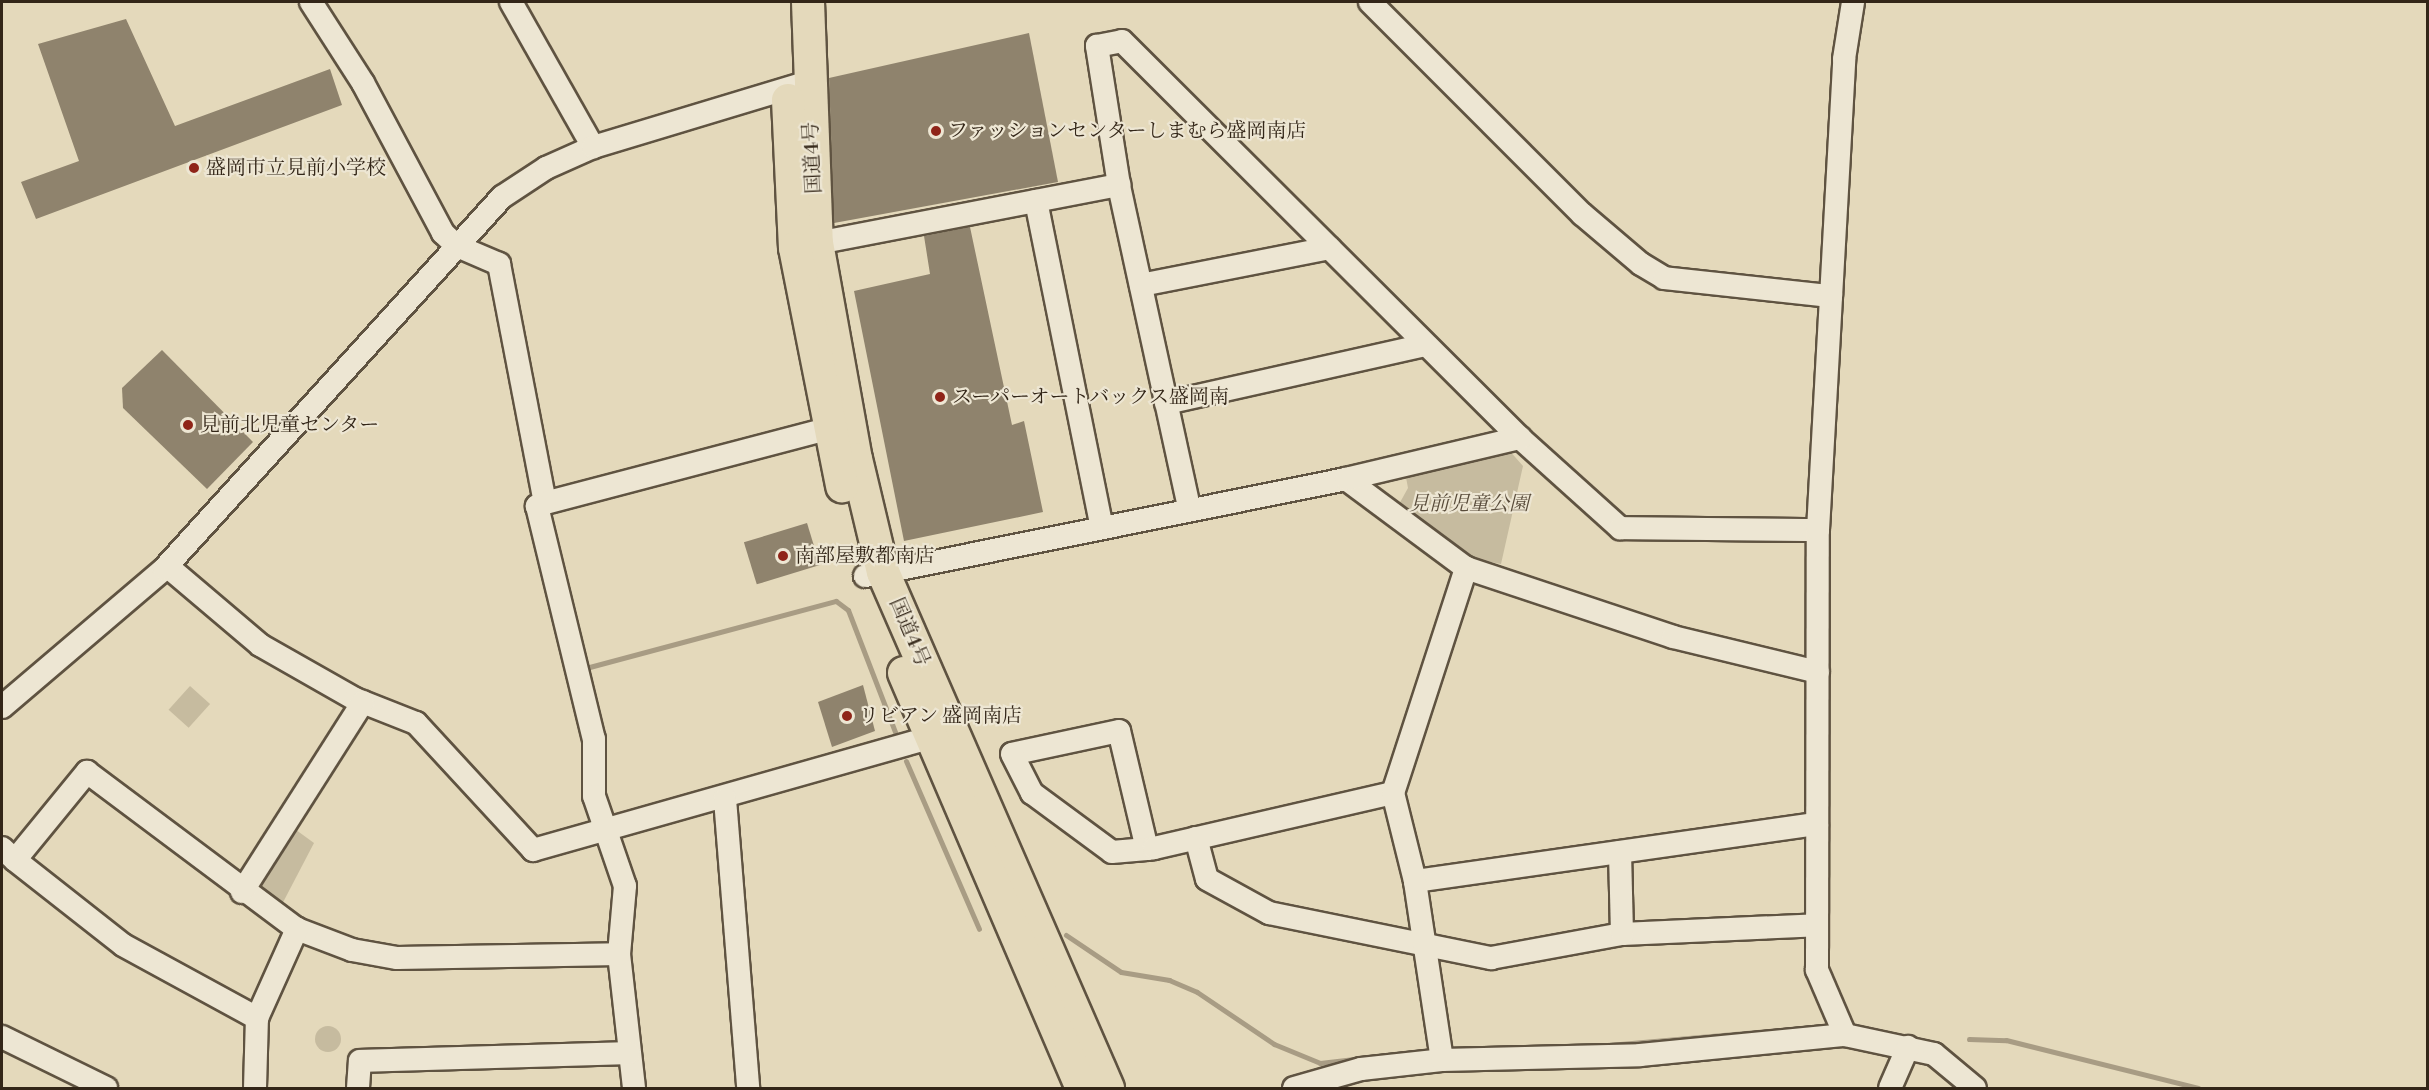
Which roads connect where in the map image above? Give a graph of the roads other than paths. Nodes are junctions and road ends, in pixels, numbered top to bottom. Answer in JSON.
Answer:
{"nodes":[{"id":1,"x":311,"y":2,"type":"edge"},
{"id":2,"x":511,"y":2,"type":"edge"},
{"id":3,"x":787,"y":2,"type":"edge"},
{"id":4,"x":808,"y":2,"type":"edge"},
{"id":5,"x":1370,"y":2,"type":"edge"},
{"id":6,"x":1853,"y":2,"type":"edge"},
{"id":7,"x":798,"y":85,"type":"junction"},
{"id":8,"x":592,"y":147,"type":"junction"},
{"id":9,"x":1119,"y":185,"type":"junction"},
{"id":10,"x":1036,"y":201,"type":"junction"},
{"id":11,"x":817,"y":243,"type":"junction"},
{"id":12,"x":457,"y":246,"type":"junction"},
{"id":13,"x":1329,"y":248,"type":"junction"},
{"id":14,"x":1141,"y":285,"type":"junction"},
{"id":15,"x":1831,"y":296,"type":"junction"},
{"id":16,"x":1426,"y":345,"type":"junction"},
{"id":17,"x":1167,"y":403,"type":"junction"},
{"id":18,"x":827,"y":429,"type":"junction"},
{"id":19,"x":1520,"y":438,"type":"junction"},
{"id":20,"x":1346,"y":479,"type":"junction"},
{"id":21,"x":545,"y":503,"type":"junction"},
{"id":22,"x":1189,"y":507,"type":"junction"},
{"id":23,"x":1102,"y":527,"type":"junction"},
{"id":24,"x":1818,"y":530,"type":"junction"},
{"id":25,"x":167,"y":566,"type":"junction"},
{"id":26,"x":1466,"y":568,"type":"junction"},
{"id":27,"x":874,"y":574,"type":"junction"},
{"id":28,"x":1818,"y":672,"type":"junction"},
{"id":29,"x":363,"y":702,"type":"junction"},
{"id":30,"x":2,"y":707,"type":"edge"},
{"id":31,"x":930,"y":738,"type":"junction"},
{"id":32,"x":1392,"y":793,"type":"junction"},
{"id":33,"x":725,"y":799,"type":"junction"},
{"id":34,"x":1817,"y":824,"type":"junction"},
{"id":35,"x":602,"y":830,"type":"junction"},
{"id":36,"x":1196,"y":838,"type":"junction"},
{"id":37,"x":1147,"y":849,"type":"junction"},
{"id":38,"x":1620,"y":852,"type":"junction"},
{"id":39,"x":8,"y":854,"type":"edge"},
{"id":40,"x":1415,"y":881,"type":"junction"},
{"id":41,"x":242,"y":892,"type":"junction"},
{"id":42,"x":1817,"y":925,"type":"junction"},
{"id":43,"x":297,"y":930,"type":"junction"},
{"id":44,"x":1622,"y":934,"type":"junction"},
{"id":45,"x":1425,"y":945,"type":"junction"},
{"id":46,"x":619,"y":954,"type":"junction"},
{"id":47,"x":257,"y":1018,"type":"junction"},
{"id":48,"x":1845,"y":1035,"type":"junction"},
{"id":49,"x":2,"y":1037,"type":"edge"},
{"id":50,"x":1908,"y":1047,"type":"junction"},
{"id":51,"x":629,"y":1053,"type":"junction"},
{"id":52,"x":1442,"y":1060,"type":"junction"},
{"id":53,"x":106,"y":1089,"type":"edge"},
{"id":54,"x":255,"y":1089,"type":"edge"},
{"id":55,"x":358,"y":1089,"type":"edge"},
{"id":56,"x":634,"y":1089,"type":"edge"},
{"id":57,"x":748,"y":1089,"type":"edge"},
{"id":58,"x":1082,"y":1089,"type":"edge"},
{"id":59,"x":1108,"y":1089,"type":"edge"},
{"id":60,"x":1294,"y":1089,"type":"edge"},
{"id":61,"x":1890,"y":1089,"type":"edge"},
{"id":62,"x":1976,"y":1089,"type":"edge"}],
"edges":[{"from":1,"to":12,"type":"street"},
{"from":2,"to":8,"type":"street"},
{"from":3,"to":7,"type":"highway","name":"国道4号"},
{"from":4,"to":7,"type":"highway","name":"国道4号"},
{"from":5,"to":15,"type":"street"},
{"from":6,"to":15,"type":"street"},
{"from":7,"to":8,"type":"street"},
{"from":7,"to":11,"type":"highway","name":"国道4号"},
{"from":7,"to":18,"type":"highway","name":"国道4号"},
{"from":8,"to":12,"type":"street"},
{"from":9,"to":10,"type":"street"},
{"from":9,"to":13,"type":"street"},
{"from":9,"to":14,"type":"street"},
{"from":10,"to":11,"type":"street"},
{"from":10,"to":23,"type":"street"},
{"from":11,"to":27,"type":"highway","name":"国道4号"},
{"from":12,"to":21,"type":"street"},
{"from":12,"to":25,"type":"street"},
{"from":13,"to":14,"type":"street"},
{"from":13,"to":16,"type":"street"},
{"from":14,"to":17,"type":"street"},
{"from":15,"to":24,"type":"street"},
{"from":16,"to":17,"type":"street"},
{"from":16,"to":19,"type":"street"},
{"from":17,"to":22,"type":"street"},
{"from":18,"to":21,"type":"street"},
{"from":18,"to":27,"type":"highway","name":"国道4号"},
{"from":19,"to":20,"type":"street"},
{"from":19,"to":24,"type":"street"},
{"from":20,"to":22,"type":"street"},
{"from":20,"to":26,"type":"street"},
{"from":21,"to":35,"type":"street"},
{"from":22,"to":23,"type":"street"},
{"from":23,"to":27,"type":"street"},
{"from":24,"to":28,"type":"street"},
{"from":25,"to":29,"type":"street"},
{"from":25,"to":30,"type":"street"},
{"from":26,"to":28,"type":"street"},
{"from":26,"to":32,"type":"street"},
{"from":27,"to":31,"type":"highway","name":"国道4号"},
{"from":27,"to":59,"type":"highway","name":"国道4号"},
{"from":28,"to":34,"type":"street"},
{"from":29,"to":35,"type":"street"},
{"from":29,"to":41,"type":"street"},
{"from":31,"to":33,"type":"street"},
{"from":31,"to":58,"type":"highway","name":"国道4号"},
{"from":32,"to":36,"type":"street"},
{"from":32,"to":40,"type":"street"},
{"from":33,"to":35,"type":"street"},
{"from":33,"to":57,"type":"street"},
{"from":34,"to":38,"type":"street"},
{"from":34,"to":42,"type":"street"},
{"from":35,"to":46,"type":"street"},
{"from":36,"to":37,"type":"street"},
{"from":36,"to":45,"type":"street"},
{"from":37,"to":37,"type":"street"},
{"from":38,"to":40,"type":"street"},
{"from":38,"to":44,"type":"street"},
{"from":39,"to":41,"type":"street"},
{"from":39,"to":47,"type":"street"},
{"from":40,"to":45,"type":"street"},
{"from":41,"to":43,"type":"street"},
{"from":42,"to":44,"type":"street"},
{"from":42,"to":48,"type":"street"},
{"from":43,"to":46,"type":"street"},
{"from":43,"to":47,"type":"street"},
{"from":44,"to":45,"type":"street"},
{"from":45,"to":52,"type":"street"},
{"from":46,"to":51,"type":"street"},
{"from":47,"to":54,"type":"street"},
{"from":48,"to":50,"type":"street"},
{"from":48,"to":52,"type":"street"},
{"from":49,"to":53,"type":"street"},
{"from":50,"to":61,"type":"street"},
{"from":50,"to":62,"type":"street"},
{"from":51,"to":55,"type":"street"},
{"from":51,"to":56,"type":"street"},
{"from":52,"to":60,"type":"street"}]}
